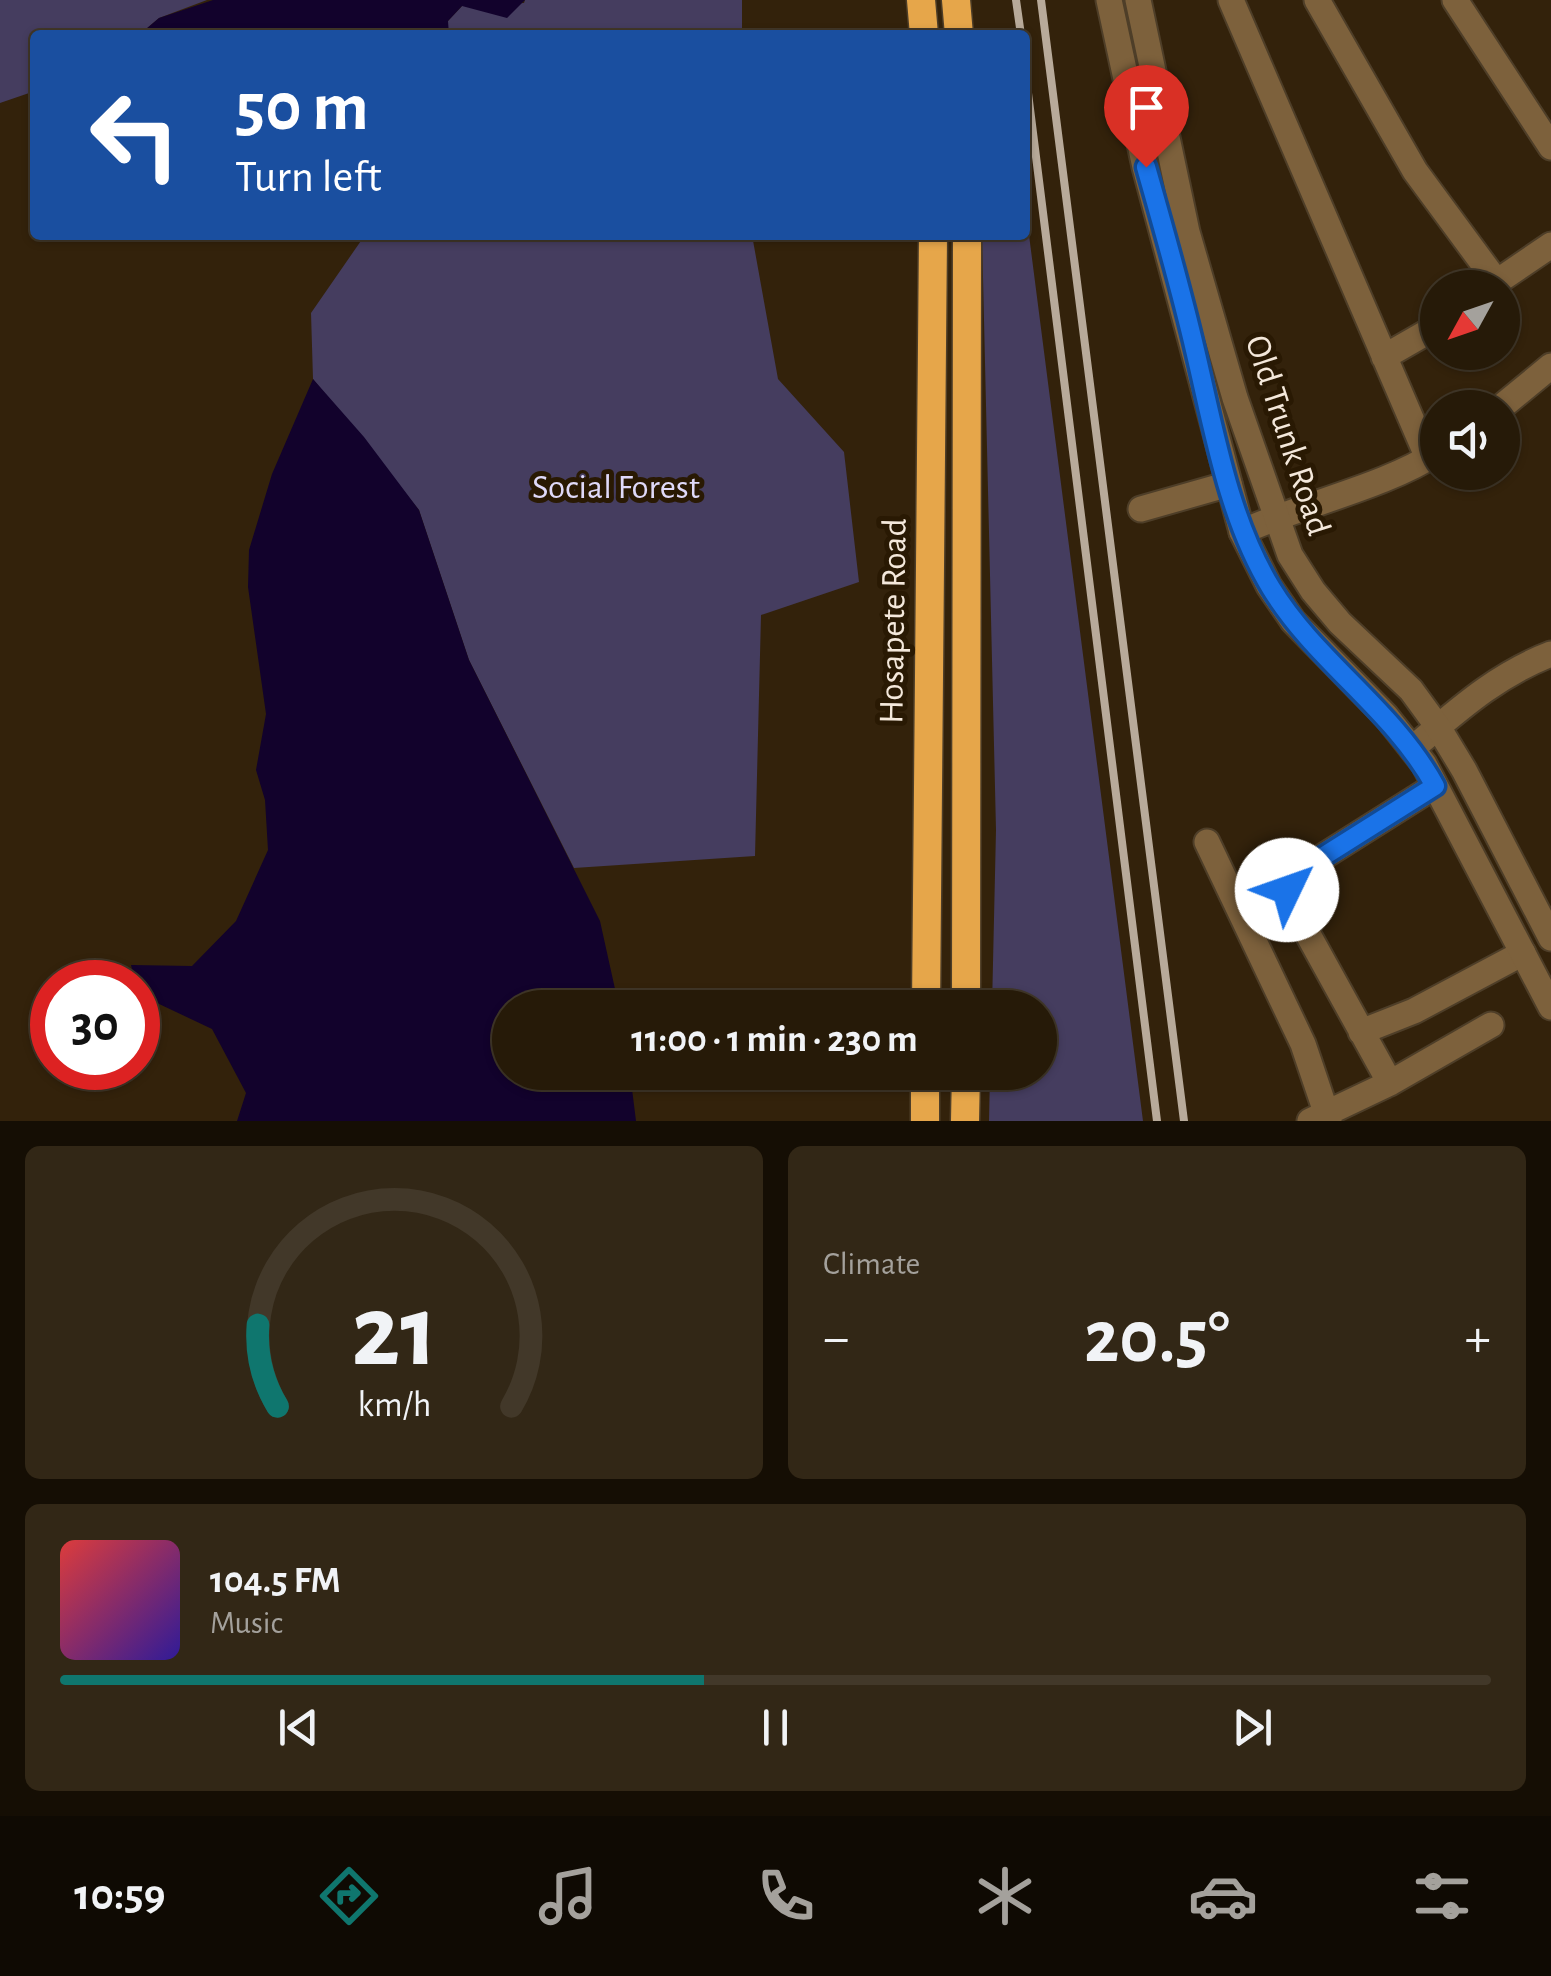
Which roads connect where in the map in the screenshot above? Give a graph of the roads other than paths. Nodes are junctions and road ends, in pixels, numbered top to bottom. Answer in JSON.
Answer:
{"nodes":[{"id":1,"x":921,"y":0,"type":"edge"},
{"id":2,"x":956,"y":0,"type":"edge"},
{"id":3,"x":1109,"y":0,"type":"edge"},
{"id":4,"x":1138,"y":0,"type":"edge"},
{"id":5,"x":1231,"y":0,"type":"edge"},
{"id":6,"x":1316,"y":0,"type":"edge"},
{"id":7,"x":1455,"y":0,"type":"edge"},
{"id":8,"x":924,"y":30,"type":"edge"},
{"id":9,"x":959,"y":30,"type":"edge"},
{"id":10,"x":1551,"y":148,"type":"edge"},
{"id":11,"x":933,"y":240,"type":"edge"},
{"id":12,"x":967,"y":240,"type":"edge"},
{"id":13,"x":1551,"y":245,"type":"edge"},
{"id":14,"x":1482,"y":270,"type":"edge"},
{"id":15,"x":1513,"y":270,"type":"edge"},
{"id":16,"x":1420,"y":336,"type":"edge"},
{"id":17,"x":1384,"y":357,"type":"junction"},
{"id":18,"x":1546,"y":380,"type":"edge"},
{"id":19,"x":1520,"y":396,"type":"edge"},
{"id":20,"x":1420,"y":429,"type":"edge"},
{"id":21,"x":1420,"y":460,"type":"edge"},
{"id":22,"x":1228,"y":484,"type":"junction"},
{"id":23,"x":1141,"y":509,"type":"dead end"},
{"id":24,"x":1275,"y":516,"type":"junction"},
{"id":25,"x":1242,"y":532,"type":"junction"},
{"id":26,"x":1551,"y":654,"type":"edge"},
{"id":27,"x":1438,"y":727,"type":"junction"},
{"id":28,"x":1412,"y":748,"type":"junction"},
{"id":29,"x":1435,"y":786,"type":"junction"},
{"id":30,"x":1207,"y":842,"type":"dead end"},
{"id":31,"x":1543,"y":903,"type":"edge"},
{"id":32,"x":1551,"y":938,"type":"edge"},
{"id":33,"x":1523,"y":953,"type":"junction"},
{"id":34,"x":926,"y":990,"type":"edge"},
{"id":35,"x":966,"y":990,"type":"edge"},
{"id":36,"x":1551,"y":1006,"type":"edge"},
{"id":37,"x":1492,"y":1025,"type":"dead end"},
{"id":38,"x":1361,"y":1032,"type":"junction"},
{"id":39,"x":1390,"y":1082,"type":"junction"},
{"id":40,"x":926,"y":1090,"type":"edge"},
{"id":41,"x":966,"y":1090,"type":"edge"},
{"id":42,"x":1322,"y":1119,"type":"edge"},
{"id":43,"x":925,"y":1121,"type":"edge"},
{"id":44,"x":965,"y":1121,"type":"edge"}],
"edges":[{"from":1,"to":8,"type":"highway"},
{"from":2,"to":9,"type":"highway"},
{"from":3,"to":22,"type":"street","name":"Old Trunk Road"},
{"from":4,"to":24,"type":"street","name":"Old Trunk Road"},
{"from":5,"to":17,"type":"street"},
{"from":6,"to":14,"type":"street"},
{"from":7,"to":10,"type":"street"},
{"from":11,"to":34,"type":"highway","name":"Hosapete Road"},
{"from":12,"to":35,"type":"highway"},
{"from":13,"to":15,"type":"street"},
{"from":16,"to":17,"type":"street"},
{"from":17,"to":20,"type":"street"},
{"from":18,"to":19,"type":"street"},
{"from":21,"to":24,"type":"street"},
{"from":22,"to":23,"type":"street"},
{"from":22,"to":25,"type":"street","name":"Old Trunk Road"},
{"from":24,"to":25,"type":"street"},
{"from":24,"to":27,"type":"street","name":"Old Trunk Road"},
{"from":25,"to":28,"type":"street","name":"Old Trunk Road"},
{"from":26,"to":27,"type":"street"},
{"from":27,"to":28,"type":"street"},
{"from":27,"to":31,"type":"street","name":"Old Trunk Road"},
{"from":28,"to":29,"type":"street","name":"Old Trunk Road"},
{"from":29,"to":33,"type":"street","name":"Old Trunk Road"},
{"from":29,"to":38,"type":"street"},
{"from":30,"to":42,"type":"street"},
{"from":31,"to":32,"type":"street","name":"Old Trunk Road"},
{"from":33,"to":36,"type":"street","name":"Old Trunk Road"},
{"from":33,"to":38,"type":"street"},
{"from":37,"to":39,"type":"street"},
{"from":38,"to":39,"type":"street"},
{"from":39,"to":42,"type":"street"},
{"from":40,"to":43,"type":"highway"},
{"from":41,"to":44,"type":"highway"}]}
